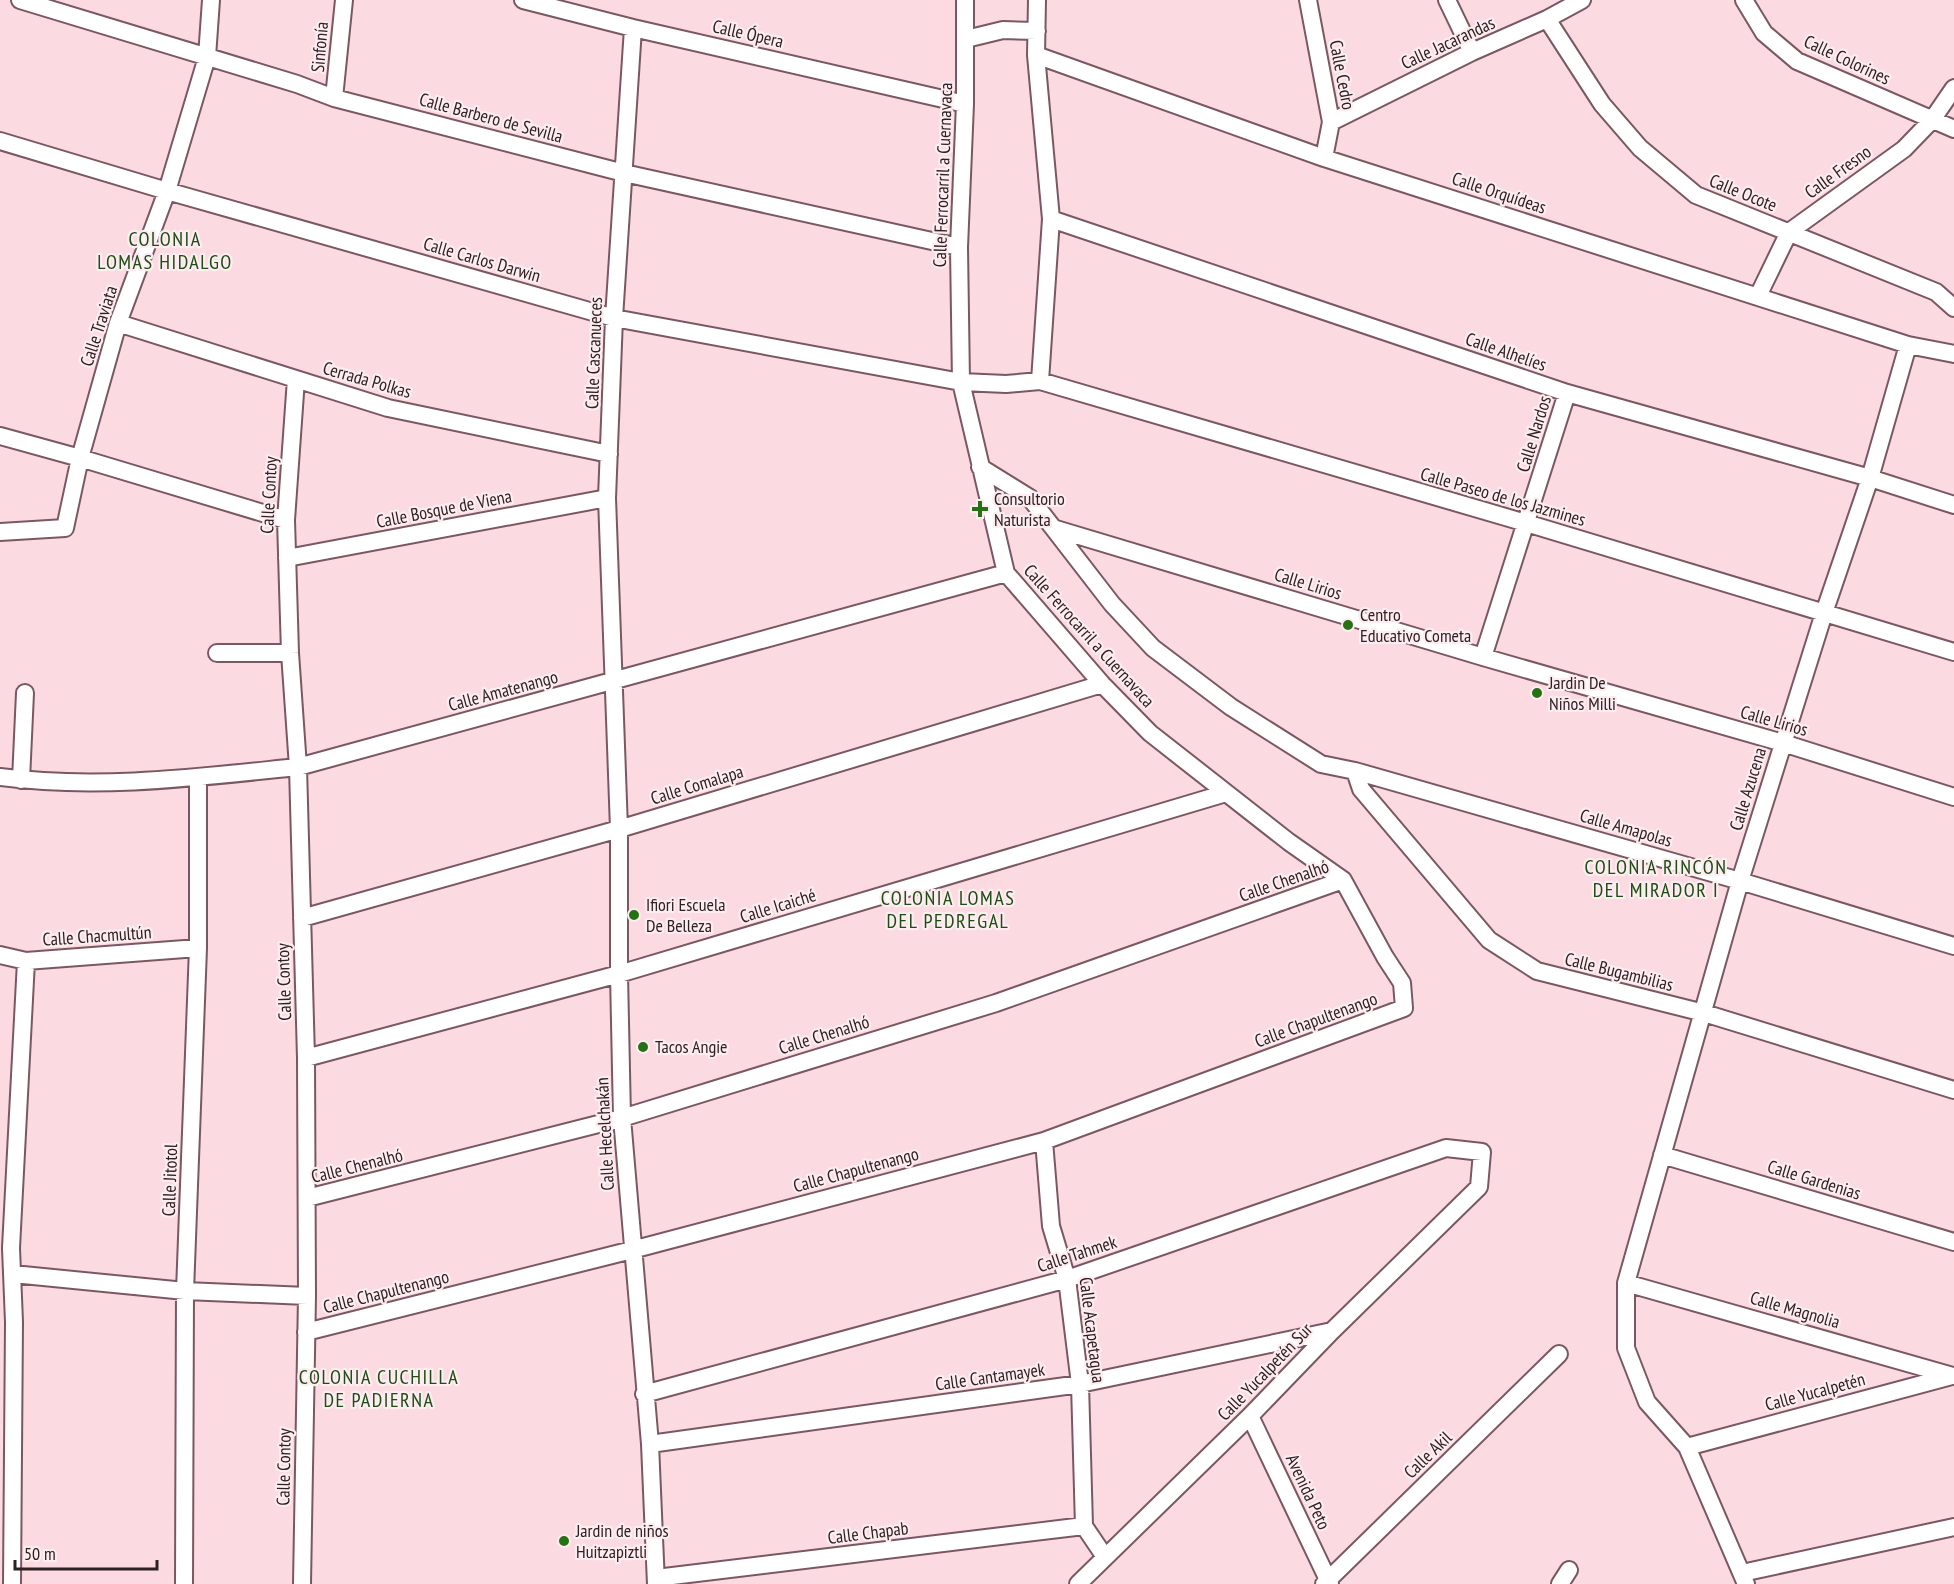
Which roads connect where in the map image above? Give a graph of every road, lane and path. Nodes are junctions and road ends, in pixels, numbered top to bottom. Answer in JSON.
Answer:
{"nodes":[{"id":1,"x":20,"y":0,"type":"edge"},
{"id":2,"x":210,"y":0,"type":"edge"},
{"id":3,"x":344,"y":0,"type":"edge"},
{"id":4,"x":524,"y":0,"type":"edge"},
{"id":5,"x":965,"y":0,"type":"edge"},
{"id":6,"x":1037,"y":0,"type":"edge"},
{"id":7,"x":1308,"y":0,"type":"edge"},
{"id":8,"x":1447,"y":0,"type":"edge"},
{"id":9,"x":1582,"y":0,"type":"edge"},
{"id":10,"x":1744,"y":0,"type":"edge"},
{"id":11,"x":1547,"y":19,"type":"junction"},
{"id":12,"x":633,"y":28,"type":"junction"},
{"id":13,"x":1037,"y":31,"type":"junction"},
{"id":14,"x":966,"y":39,"type":"junction"},
{"id":15,"x":1472,"y":51,"type":"junction"},
{"id":16,"x":1036,"y":55,"type":"junction"},
{"id":17,"x":207,"y":57,"type":"junction"},
{"id":18,"x":1954,"y":88,"type":"edge"},
{"id":19,"x":334,"y":98,"type":"junction"},
{"id":20,"x":965,"y":104,"type":"junction"},
{"id":21,"x":1932,"y":120,"type":"junction"},
{"id":22,"x":1331,"y":122,"type":"junction"},
{"id":23,"x":1954,"y":129,"type":"edge"},
{"id":24,"x":0,"y":141,"type":"edge"},
{"id":25,"x":1324,"y":158,"type":"junction"},
{"id":26,"x":624,"y":173,"type":"junction"},
{"id":27,"x":167,"y":191,"type":"junction"},
{"id":28,"x":1051,"y":219,"type":"junction"},
{"id":29,"x":1790,"y":232,"type":"junction"},
{"id":30,"x":959,"y":247,"type":"junction"},
{"id":31,"x":1758,"y":296,"type":"junction"},
{"id":32,"x":1954,"y":308,"type":"edge"},
{"id":33,"x":614,"y":318,"type":"junction"},
{"id":34,"x":118,"y":323,"type":"junction"},
{"id":35,"x":1908,"y":345,"type":"junction"},
{"id":36,"x":1954,"y":354,"type":"edge"},
{"id":37,"x":296,"y":379,"type":"junction"},
{"id":38,"x":1040,"y":381,"type":"junction"},
{"id":39,"x":961,"y":382,"type":"junction"},
{"id":40,"x":1567,"y":393,"type":"junction"},
{"id":41,"x":0,"y":436,"type":"edge"},
{"id":42,"x":609,"y":454,"type":"junction"},
{"id":43,"x":80,"y":458,"type":"junction"},
{"id":44,"x":980,"y":467,"type":"junction"},
{"id":45,"x":1870,"y":478,"type":"junction"},
{"id":46,"x":607,"y":498,"type":"junction"},
{"id":47,"x":1954,"y":505,"type":"edge"},
{"id":48,"x":286,"y":520,"type":"junction"},
{"id":49,"x":1526,"y":523,"type":"junction"},
{"id":50,"x":1056,"y":529,"type":"junction"},
{"id":51,"x":0,"y":532,"type":"edge"},
{"id":52,"x":287,"y":558,"type":"junction"},
{"id":53,"x":1006,"y":573,"type":"junction"},
{"id":54,"x":1824,"y":613,"type":"junction"},
{"id":55,"x":1954,"y":652,"type":"edge"},
{"id":56,"x":217,"y":653,"type":"dead end"},
{"id":57,"x":290,"y":653,"type":"junction"},
{"id":58,"x":1483,"y":657,"type":"junction"},
{"id":59,"x":614,"y":681,"type":"junction"},
{"id":60,"x":1102,"y":684,"type":"junction"},
{"id":61,"x":25,"y":693,"type":"dead end"},
{"id":62,"x":1783,"y":743,"type":"junction"},
{"id":63,"x":298,"y":767,"type":"junction"},
{"id":64,"x":1355,"y":771,"type":"junction"},
{"id":65,"x":0,"y":777,"type":"edge"},
{"id":66,"x":198,"y":777,"type":"junction"},
{"id":67,"x":21,"y":780,"type":"junction"},
{"id":68,"x":1226,"y":793,"type":"junction"},
{"id":69,"x":1954,"y":797,"type":"edge"},
{"id":70,"x":618,"y":829,"type":"junction"},
{"id":71,"x":1343,"y":880,"type":"junction"},
{"id":72,"x":1740,"y":881,"type":"junction"},
{"id":73,"x":302,"y":918,"type":"junction"},
{"id":74,"x":1954,"y":945,"type":"edge"},
{"id":75,"x":198,"y":948,"type":"junction"},
{"id":76,"x":0,"y":954,"type":"edge"},
{"id":77,"x":26,"y":961,"type":"junction"},
{"id":78,"x":619,"y":974,"type":"junction"},
{"id":79,"x":1404,"y":1008,"type":"joint"},
{"id":80,"x":1704,"y":1013,"type":"junction"},
{"id":81,"x":306,"y":1058,"type":"junction"},
{"id":82,"x":1954,"y":1090,"type":"edge"},
{"id":83,"x":622,"y":1118,"type":"junction"},
{"id":84,"x":1044,"y":1141,"type":"junction"},
{"id":85,"x":1662,"y":1155,"type":"junction"},
{"id":86,"x":1479,"y":1187,"type":"joint"},
{"id":87,"x":307,"y":1198,"type":"junction"},
{"id":88,"x":1954,"y":1242,"type":"edge"},
{"id":89,"x":6,"y":1243,"type":"edge"},
{"id":90,"x":632,"y":1250,"type":"junction"},
{"id":91,"x":13,"y":1274,"type":"junction"},
{"id":92,"x":1067,"y":1279,"type":"junction"},
{"id":93,"x":1626,"y":1283,"type":"junction"},
{"id":94,"x":185,"y":1291,"type":"junction"},
{"id":95,"x":307,"y":1296,"type":"junction"},
{"id":96,"x":1332,"y":1331,"type":"junction"},
{"id":97,"x":306,"y":1332,"type":"junction"},
{"id":98,"x":1559,"y":1354,"type":"dead end"},
{"id":99,"x":1953,"y":1375,"type":"edge"},
{"id":100,"x":1080,"y":1384,"type":"junction"},
{"id":101,"x":645,"y":1394,"type":"junction"},
{"id":102,"x":1250,"y":1416,"type":"junction"},
{"id":103,"x":650,"y":1444,"type":"junction"},
{"id":104,"x":1687,"y":1447,"type":"junction"},
{"id":105,"x":1084,"y":1526,"type":"junction"},
{"id":106,"x":1954,"y":1527,"type":"edge"},
{"id":107,"x":1105,"y":1557,"type":"junction"},
{"id":108,"x":1744,"y":1578,"type":"edge"},
{"id":109,"x":656,"y":1581,"type":"edge"},
{"id":110,"x":1327,"y":1583,"type":"edge"},
{"id":111,"x":12,"y":1584,"type":"edge"},
{"id":112,"x":184,"y":1584,"type":"edge"},
{"id":113,"x":302,"y":1584,"type":"edge"},
{"id":114,"x":1078,"y":1584,"type":"edge"}],
"edges":[{"from":1,"to":17,"type":"street","name":"Calle Barbero de Sevilla"},
{"from":2,"to":17,"type":"street","name":"Calle Traviata"},
{"from":3,"to":19,"type":"street","name":"Sinfonía"},
{"from":4,"to":12,"type":"street","name":"Calle Ópera"},
{"from":5,"to":14,"type":"street","name":"Calle Ferrocarril a Cuernavaca"},
{"from":6,"to":13,"type":"street"},
{"from":7,"to":22,"type":"street","name":"Calle Cedro"},
{"from":8,"to":15,"type":"street"},
{"from":9,"to":11,"type":"street","name":"Calle Jacarandas"},
{"from":10,"to":21,"type":"street","name":"Calle Colorines"},
{"from":11,"to":15,"type":"street","name":"Calle Jacarandas"},
{"from":11,"to":29,"type":"street","name":"Calle Ocote"},
{"from":12,"to":20,"type":"street","name":"Calle Ópera"},
{"from":12,"to":26,"type":"street","name":"Calle Cascanueces"},
{"from":13,"to":14,"type":"street"},
{"from":13,"to":16,"type":"street"},
{"from":14,"to":20,"type":"street","name":"Calle Ferrocarril a Cuernavaca"},
{"from":15,"to":22,"type":"street","name":"Calle Jacarandas"},
{"from":16,"to":25,"type":"street","name":"Calle Orquídeas"},
{"from":16,"to":28,"type":"street"},
{"from":17,"to":19,"type":"street","name":"Calle Barbero de Sevilla"},
{"from":17,"to":27,"type":"street","name":"Calle Traviata"},
{"from":18,"to":21,"type":"street","name":"Calle Fresno"},
{"from":19,"to":26,"type":"street","name":"Calle Barbero de Sevilla"},
{"from":20,"to":30,"type":"street","name":"Calle Ferrocarril a Cuernavaca"},
{"from":21,"to":23,"type":"street","name":"Calle Colorines"},
{"from":21,"to":29,"type":"street","name":"Calle Fresno"},
{"from":22,"to":25,"type":"street","name":"Calle Cedro"},
{"from":24,"to":27,"type":"street","name":"Calle Carlos Darwin"},
{"from":25,"to":31,"type":"street","name":"Calle Orquídeas"},
{"from":26,"to":30,"type":"street","name":"Calle Barbero de Sevilla"},
{"from":26,"to":33,"type":"street","name":"Calle Cascanueces"},
{"from":27,"to":33,"type":"street","name":"Calle Carlos Darwin"},
{"from":27,"to":34,"type":"street","name":"Calle Traviata"},
{"from":28,"to":38,"type":"street"},
{"from":28,"to":40,"type":"street","name":"Calle Alhelíes"},
{"from":29,"to":31,"type":"street","name":"Calle Fresno"},
{"from":29,"to":32,"type":"street","name":"Calle Ocote"},
{"from":30,"to":39,"type":"street","name":"Calle Ferrocarril a Cuernavaca"},
{"from":31,"to":35,"type":"street","name":"Calle Orquídeas"},
{"from":33,"to":39,"type":"street","name":"Calle Carlos Darwin"},
{"from":33,"to":42,"type":"street","name":"Calle Cascanueces"},
{"from":34,"to":37,"type":"street","name":"Cerrada Polkas"},
{"from":34,"to":43,"type":"street","name":"Calle Traviata"},
{"from":35,"to":36,"type":"street","name":"Calle Orquídeas"},
{"from":35,"to":45,"type":"street","name":"Calle Azucena"},
{"from":37,"to":42,"type":"street","name":"Cerrada Polkas"},
{"from":37,"to":48,"type":"street","name":"Calle Contoy"},
{"from":38,"to":39,"type":"street","name":"Calle Carlos Darwin"},
{"from":38,"to":49,"type":"street","name":"Calle Paseo de los Jazmines"},
{"from":39,"to":44,"type":"street","name":"Calle Ferrocarril a Cuernavaca"},
{"from":40,"to":45,"type":"street","name":"Calle Alhelíes"},
{"from":40,"to":49,"type":"street","name":"Calle Nardos"},
{"from":41,"to":43,"type":"street"},
{"from":42,"to":46,"type":"street","name":"Calle Cascanueces"},
{"from":43,"to":48,"type":"street"},
{"from":43,"to":51,"type":"street","name":"Calle Traviata"},
{"from":44,"to":50,"type":"street"},
{"from":44,"to":53,"type":"street","name":"Calle Ferrocarril a Cuernavaca"},
{"from":45,"to":47,"type":"street","name":"Calle Alhelíes"},
{"from":45,"to":54,"type":"street","name":"Calle Azucena"},
{"from":46,"to":52,"type":"street","name":"Calle Bosque de Viena"},
{"from":46,"to":59,"type":"street","name":"Calle Cascanueces"},
{"from":48,"to":52,"type":"street","name":"Calle Contoy"},
{"from":49,"to":54,"type":"street","name":"Calle Paseo de los Jazmines"},
{"from":49,"to":58,"type":"street","name":"Calle Nardos"},
{"from":50,"to":58,"type":"street","name":"Calle Lirios"},
{"from":50,"to":64,"type":"street"},
{"from":52,"to":57,"type":"street","name":"Calle Contoy"},
{"from":53,"to":59,"type":"street","name":"Calle Amatenango"},
{"from":53,"to":60,"type":"street","name":"Calle Ferrocarril a Cuernavaca"},
{"from":54,"to":55,"type":"street","name":"Calle Paseo de los Jazmines"},
{"from":54,"to":62,"type":"street","name":"Calle Azucena"},
{"from":56,"to":57,"type":"street"},
{"from":57,"to":63,"type":"street","name":"Calle Contoy"},
{"from":58,"to":62,"type":"street","name":"Calle Lirios"},
{"from":59,"to":63,"type":"street","name":"Calle Amatenango"},
{"from":59,"to":70,"type":"street","name":"Calle Hecelchakán"},
{"from":60,"to":68,"type":"street","name":"Calle Ferrocarril a Cuernavaca"},
{"from":60,"to":70,"type":"street","name":"Calle Comalapa"},
{"from":61,"to":67,"type":"street"},
{"from":62,"to":69,"type":"street","name":"Calle Lirios"},
{"from":62,"to":72,"type":"street","name":"Calle Azucena"},
{"from":63,"to":66,"type":"street","name":"Calle Amatenango"},
{"from":63,"to":73,"type":"street","name":"Calle Contoy"},
{"from":64,"to":72,"type":"street","name":"Calle Amapolas"},
{"from":64,"to":80,"type":"street","name":"Calle Bugambilias"},
{"from":65,"to":67,"type":"street","name":"Calle Amatenango"},
{"from":66,"to":67,"type":"street","name":"Calle Amatenango"},
{"from":66,"to":75,"type":"street","name":"Calle Jitotol"},
{"from":68,"to":71,"type":"street","name":"Calle Ferrocarril a Cuernavaca"},
{"from":68,"to":78,"type":"street","name":"Calle Icaiché"},
{"from":70,"to":73,"type":"street","name":"Calle Comalapa"},
{"from":70,"to":78,"type":"street","name":"Calle Hecelchakán"},
{"from":71,"to":79,"type":"street","name":"Calle Ferrocarril a Cuernavaca"},
{"from":71,"to":83,"type":"street","name":"Calle Chenalhó"},
{"from":72,"to":74,"type":"street","name":"Calle Amapolas"},
{"from":72,"to":80,"type":"street","name":"Calle Azucena"},
{"from":73,"to":81,"type":"street","name":"Calle Contoy"},
{"from":75,"to":77,"type":"street","name":"Calle Chacmultún"},
{"from":75,"to":94,"type":"street","name":"Calle Jitotol"},
{"from":76,"to":77,"type":"street","name":"Calle Chacmultún"},
{"from":77,"to":89,"type":"street"},
{"from":78,"to":81,"type":"street","name":"Calle Icaiché"},
{"from":78,"to":83,"type":"street","name":"Calle Hecelchakán"},
{"from":79,"to":84,"type":"street","name":"Calle Chapultenango"},
{"from":80,"to":82,"type":"street","name":"Calle Bugambilias"},
{"from":80,"to":85,"type":"street","name":"Calle Azucena"},
{"from":81,"to":87,"type":"street","name":"Calle Contoy"},
{"from":83,"to":87,"type":"street","name":"Calle Chenalhó"},
{"from":83,"to":90,"type":"street","name":"Calle Hecelchakán"},
{"from":84,"to":90,"type":"street","name":"Calle Chapultenango"},
{"from":84,"to":92,"type":"street","name":"Calle Acapetagua"},
{"from":85,"to":88,"type":"street","name":"Calle Gardenias"},
{"from":85,"to":93,"type":"street","name":"Calle Azucena"},
{"from":86,"to":92,"type":"street","name":"Calle Tahmek"},
{"from":86,"to":96,"type":"street","name":"Calle Yucalpetén Sur"},
{"from":87,"to":95,"type":"street","name":"Calle Contoy"},
{"from":89,"to":91,"type":"street"},
{"from":90,"to":97,"type":"street","name":"Calle Chapultenango"},
{"from":90,"to":101,"type":"street","name":"Calle Hecelchakán"},
{"from":91,"to":94,"type":"street","name":"Calle Chapultenango"},
{"from":91,"to":111,"type":"street"},
{"from":92,"to":100,"type":"street","name":"Calle Acapetagua"},
{"from":92,"to":101,"type":"street","name":"Calle Tahmek"},
{"from":93,"to":99,"type":"street","name":"Calle Magnolia"},
{"from":93,"to":104,"type":"street"},
{"from":94,"to":95,"type":"street","name":"Calle Chapultenango"},
{"from":94,"to":112,"type":"street","name":"Calle Jitotol"},
{"from":95,"to":97,"type":"street","name":"Calle Contoy"},
{"from":96,"to":100,"type":"street","name":"Calle Cantamayek"},
{"from":96,"to":102,"type":"street","name":"Calle Yucalpetén Sur"},
{"from":97,"to":113,"type":"street","name":"Calle Contoy"},
{"from":98,"to":110,"type":"street","name":"Calle Akil"},
{"from":99,"to":104,"type":"street","name":"Calle Yucalpetén"},
{"from":100,"to":103,"type":"street","name":"Calle Cantamayek"},
{"from":100,"to":105,"type":"street","name":"Calle Acapetagua"},
{"from":101,"to":103,"type":"street","name":"Calle Hecelchakán"},
{"from":102,"to":107,"type":"street","name":"Calle Yucalpetén Sur"},
{"from":102,"to":110,"type":"street","name":"Avenida Peto"},
{"from":103,"to":109,"type":"street","name":"Calle Hecelchakán"},
{"from":104,"to":108,"type":"street"},
{"from":105,"to":107,"type":"street"},
{"from":105,"to":109,"type":"street","name":"Calle Chapab"},
{"from":106,"to":108,"type":"street"},
{"from":107,"to":114,"type":"street","name":"Calle Yucalpetén Sur"}]}
